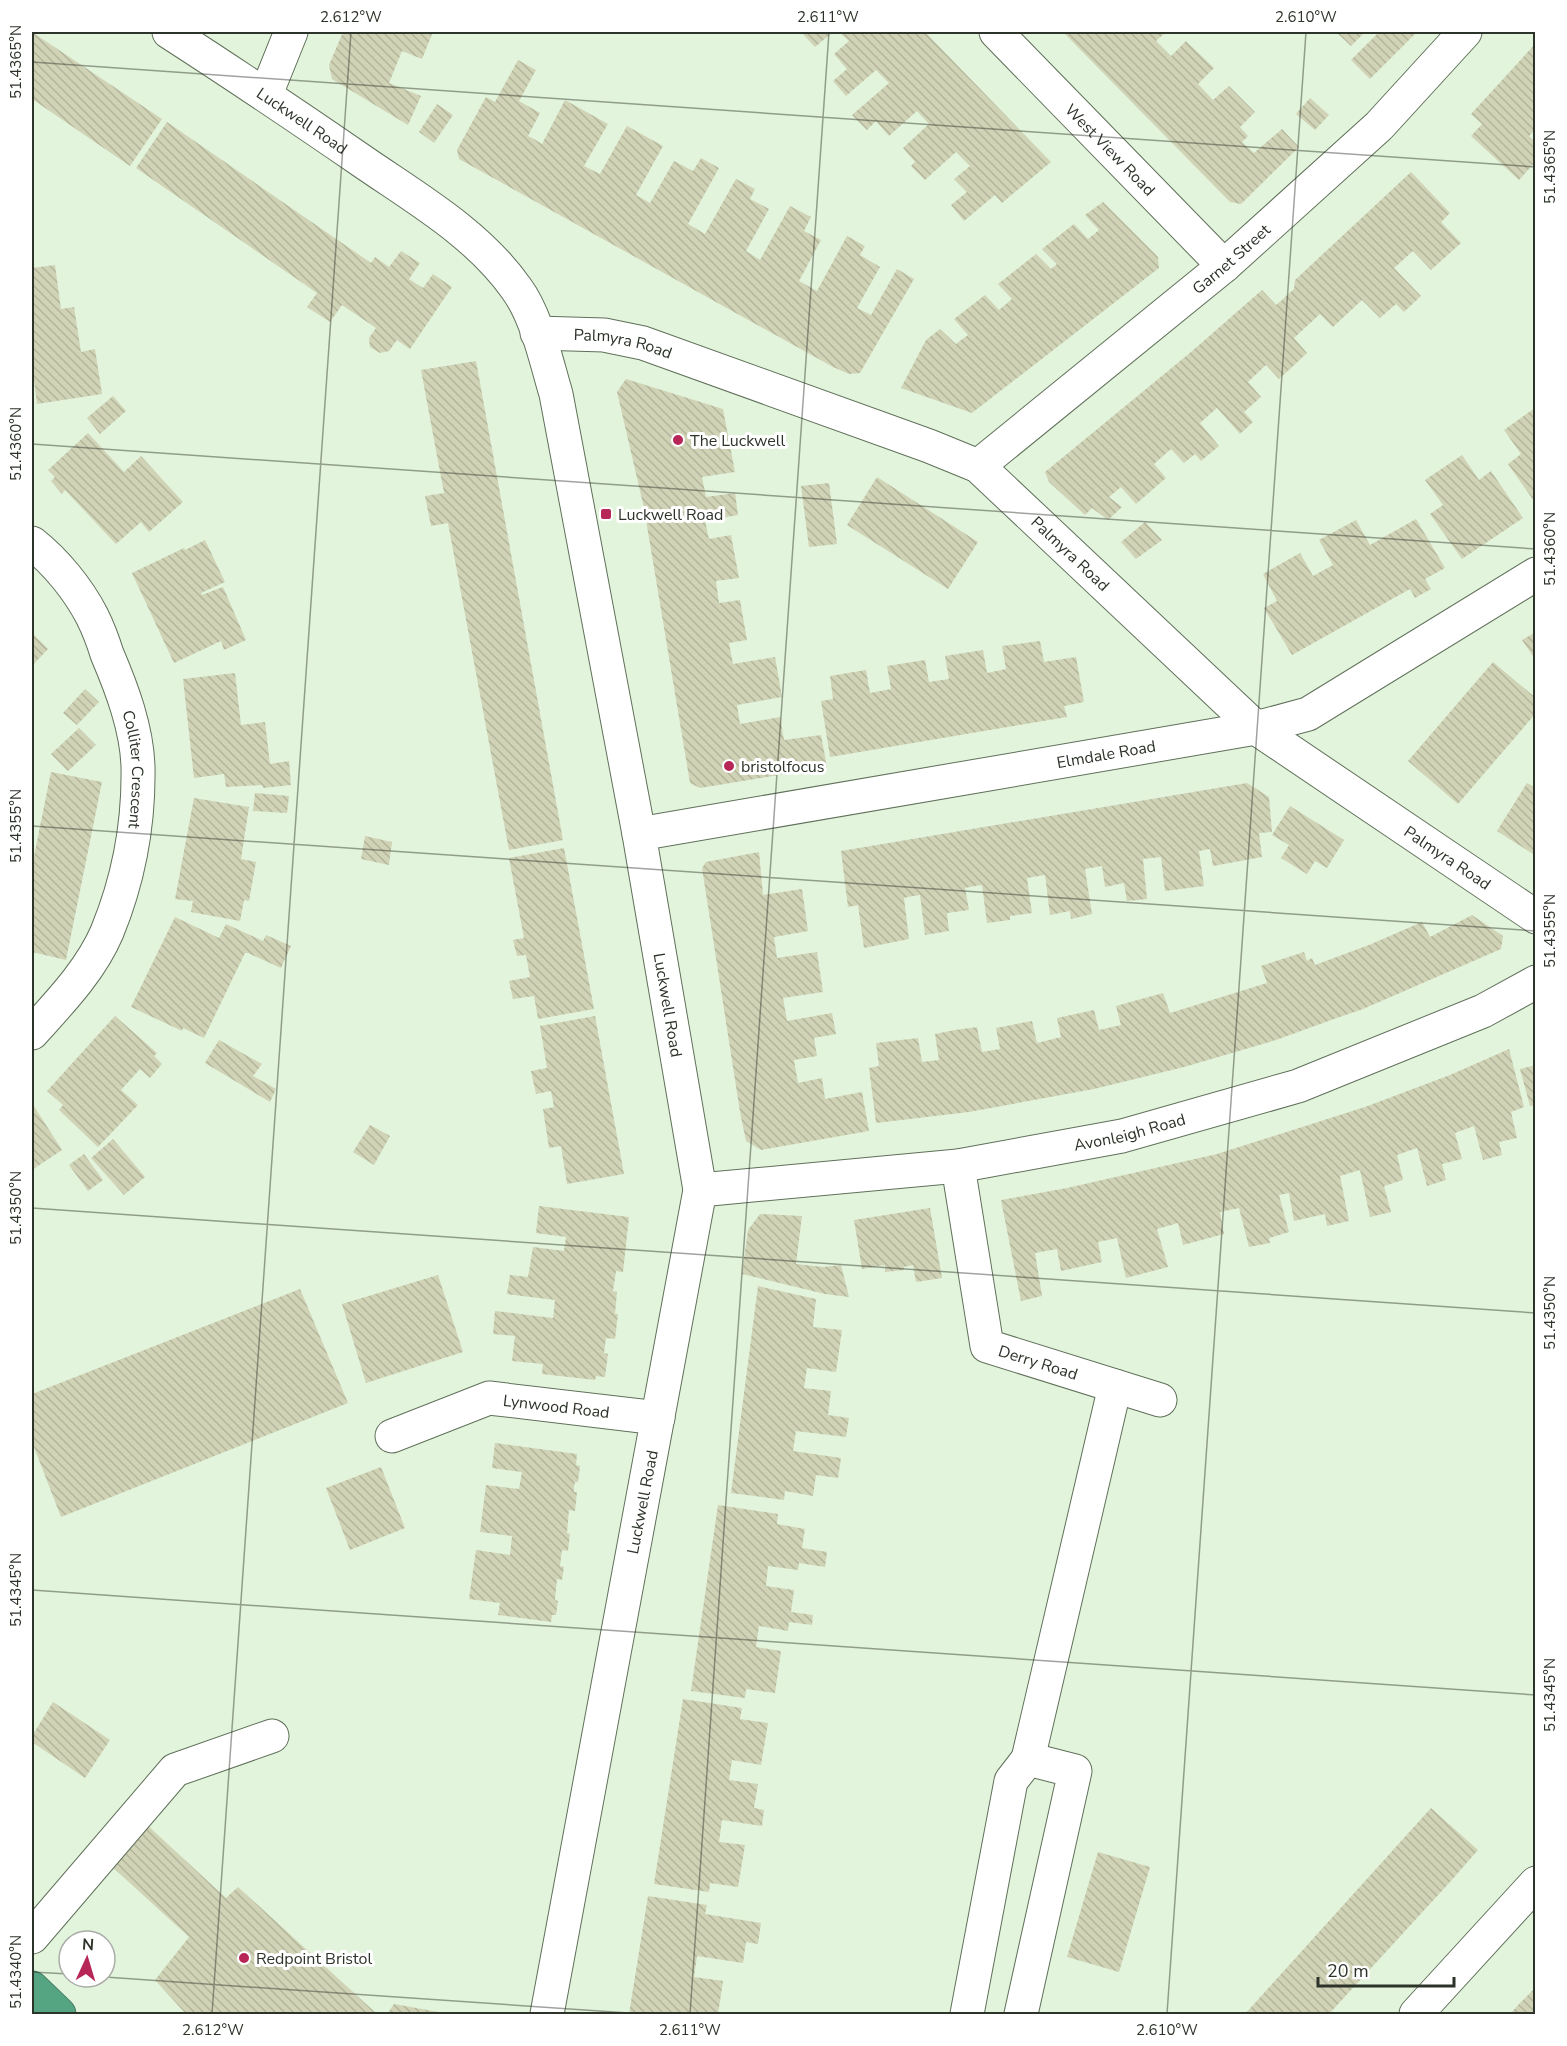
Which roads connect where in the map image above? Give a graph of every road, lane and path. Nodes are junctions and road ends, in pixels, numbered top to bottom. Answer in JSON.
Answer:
{"nodes":[{"id":1,"x":169,"y":32,"type":"edge"},
{"id":2,"x":291,"y":32,"type":"edge"},
{"id":3,"x":996,"y":32,"type":"edge"},
{"id":4,"x":1465,"y":32,"type":"edge"},
{"id":5,"x":266,"y":94,"type":"junction"},
{"id":6,"x":1224,"y":266,"type":"junction"},
{"id":7,"x":537,"y":333,"type":"junction"},
{"id":8,"x":978,"y":466,"type":"junction"},
{"id":9,"x":32,"y":543,"type":"edge"},
{"id":10,"x":1536,"y":574,"type":"edge"},
{"id":11,"x":1256,"y":728,"type":"junction"},
{"id":12,"x":639,"y":834,"type":"junction"},
{"id":13,"x":1536,"y":917,"type":"edge"},
{"id":14,"x":1536,"y":982,"type":"edge"},
{"id":15,"x":32,"y":1033,"type":"edge"},
{"id":16,"x":958,"y":1167,"type":"junction"},
{"id":17,"x":700,"y":1190,"type":"junction"},
{"id":18,"x":1115,"y":1386,"type":"junction"},
{"id":19,"x":1160,"y":1400,"type":"dead end"},
{"id":20,"x":658,"y":1418,"type":"junction"},
{"id":21,"x":392,"y":1436,"type":"dead end"},
{"id":22,"x":273,"y":1736,"type":"dead end"},
{"id":23,"x":1028,"y":1759,"type":"junction"},
{"id":24,"x":1536,"y":1883,"type":"edge"},
{"id":25,"x":32,"y":1937,"type":"edge"},
{"id":26,"x":32,"y":1988,"type":"edge"},
{"id":27,"x":59,"y":2014,"type":"edge"},
{"id":28,"x":547,"y":2014,"type":"edge"},
{"id":29,"x":967,"y":2014,"type":"edge"},
{"id":30,"x":1021,"y":2014,"type":"edge"},
{"id":31,"x":1416,"y":2014,"type":"edge"}],
"edges":[{"from":1,"to":5,"type":"street","name":"Luckwell Road"},
{"from":2,"to":5,"type":"street"},
{"from":3,"to":6,"type":"street","name":"West View Road"},
{"from":4,"to":6,"type":"street","name":"Garnet Street"},
{"from":5,"to":7,"type":"street","name":"Luckwell Road"},
{"from":6,"to":8,"type":"street","name":"Garnet Street"},
{"from":7,"to":8,"type":"street","name":"Palmyra Road"},
{"from":7,"to":12,"type":"street","name":"Luckwell Road"},
{"from":8,"to":11,"type":"street","name":"Palmyra Road"},
{"from":9,"to":15,"type":"street","name":"Colliter Crescent"},
{"from":10,"to":11,"type":"street","name":"Elmdale Road"},
{"from":11,"to":12,"type":"street","name":"Elmdale Road"},
{"from":11,"to":13,"type":"street","name":"Palmyra Road"},
{"from":12,"to":17,"type":"street","name":"Luckwell Road"},
{"from":14,"to":16,"type":"street","name":"Avonleigh Road"},
{"from":16,"to":17,"type":"street","name":"Avonleigh Road"},
{"from":16,"to":18,"type":"street","name":"Derry Road"},
{"from":17,"to":20,"type":"street","name":"Luckwell Road"},
{"from":18,"to":19,"type":"street","name":"Derry Road"},
{"from":18,"to":23,"type":"street"},
{"from":20,"to":21,"type":"street","name":"Lynwood Road"},
{"from":20,"to":28,"type":"street","name":"Luckwell Road"},
{"from":22,"to":25,"type":"street"},
{"from":23,"to":29,"type":"street"},
{"from":23,"to":30,"type":"street"},
{"from":24,"to":31,"type":"street"},
{"from":26,"to":27,"type":"highway"}]}
